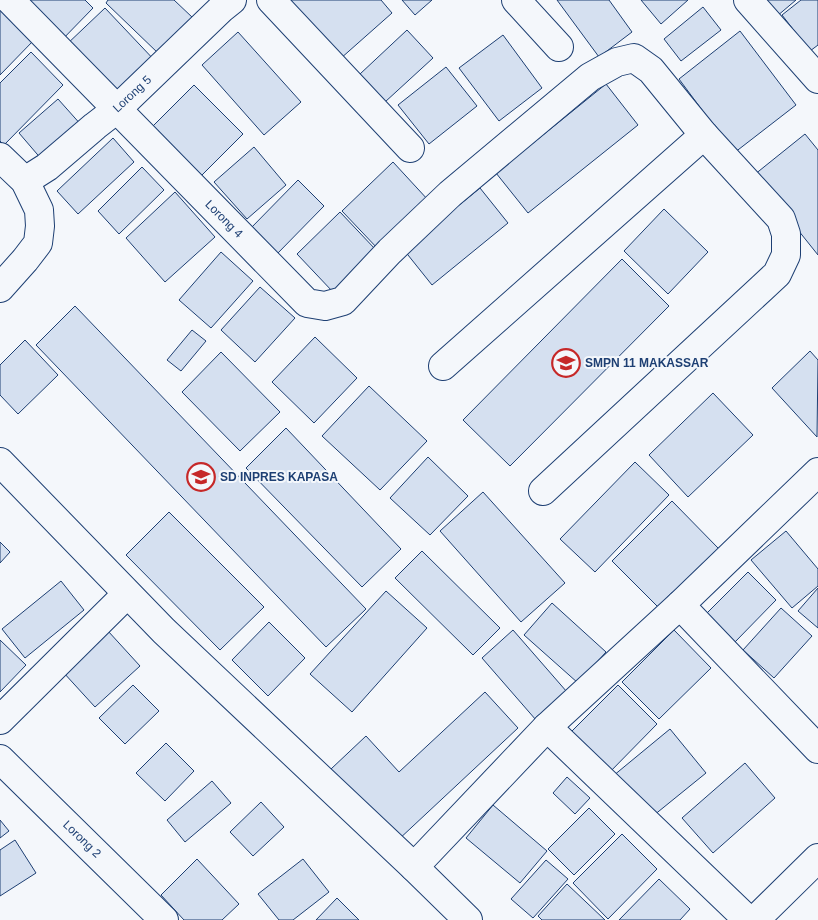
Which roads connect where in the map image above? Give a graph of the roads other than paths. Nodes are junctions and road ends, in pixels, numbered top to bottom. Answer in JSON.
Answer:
{"nodes":[{"id":1,"x":10,"y":0,"type":"edge"},
{"id":2,"x":232,"y":0,"type":"edge"},
{"id":3,"x":270,"y":0,"type":"edge"},
{"id":4,"x":516,"y":0,"type":"edge"},
{"id":5,"x":748,"y":0,"type":"edge"},
{"id":6,"x":559,"y":48,"type":"dead end"},
{"id":7,"x":818,"y":79,"type":"edge"},
{"id":8,"x":117,"y":109,"type":"junction"},
{"id":9,"x":704,"y":135,"type":"junction"},
{"id":10,"x":410,"y":148,"type":"dead end"},
{"id":11,"x":0,"y":157,"type":"edge"},
{"id":12,"x":26,"y":181,"type":"junction"},
{"id":13,"x":0,"y":288,"type":"edge"},
{"id":14,"x":443,"y":366,"type":"dead end"},
{"id":15,"x":0,"y":462,"type":"edge"},
{"id":16,"x":814,"y":483,"type":"edge"},
{"id":17,"x":543,"y":491,"type":"dead end"},
{"id":18,"x":127,"y":594,"type":"junction"},
{"id":19,"x":680,"y":605,"type":"junction"},
{"id":20,"x":0,"y":720,"type":"edge"},
{"id":21,"x":547,"y":727,"type":"junction"},
{"id":22,"x":818,"y":749,"type":"edge"},
{"id":23,"x":0,"y":759,"type":"edge"},
{"id":24,"x":818,"y":858,"type":"edge"},
{"id":25,"x":414,"y":867,"type":"junction"},
{"id":26,"x":164,"y":920,"type":"edge"},
{"id":27,"x":468,"y":920,"type":"edge"},
{"id":28,"x":748,"y":920,"type":"edge"},
{"id":29,"x":755,"y":920,"type":"edge"}],
"edges":[{"from":1,"to":8,"type":"street","name":"Lorong 4"},
{"from":2,"to":8,"type":"street","name":"Lorong 5"},
{"from":3,"to":10,"type":"street"},
{"from":4,"to":6,"type":"street"},
{"from":5,"to":7,"type":"street"},
{"from":8,"to":9,"type":"street","name":"Lorong 4"},
{"from":8,"to":12,"type":"street","name":"Lorong 5"},
{"from":9,"to":14,"type":"street"},
{"from":9,"to":17,"type":"street"},
{"from":11,"to":12,"type":"street"},
{"from":12,"to":13,"type":"street"},
{"from":15,"to":18,"type":"street"},
{"from":16,"to":19,"type":"street"},
{"from":18,"to":20,"type":"street"},
{"from":18,"to":25,"type":"street"},
{"from":19,"to":21,"type":"street"},
{"from":19,"to":22,"type":"street"},
{"from":21,"to":25,"type":"street"},
{"from":21,"to":28,"type":"street"},
{"from":23,"to":26,"type":"street","name":"Lorong 2"},
{"from":24,"to":29,"type":"street"},
{"from":25,"to":27,"type":"street"}]}
